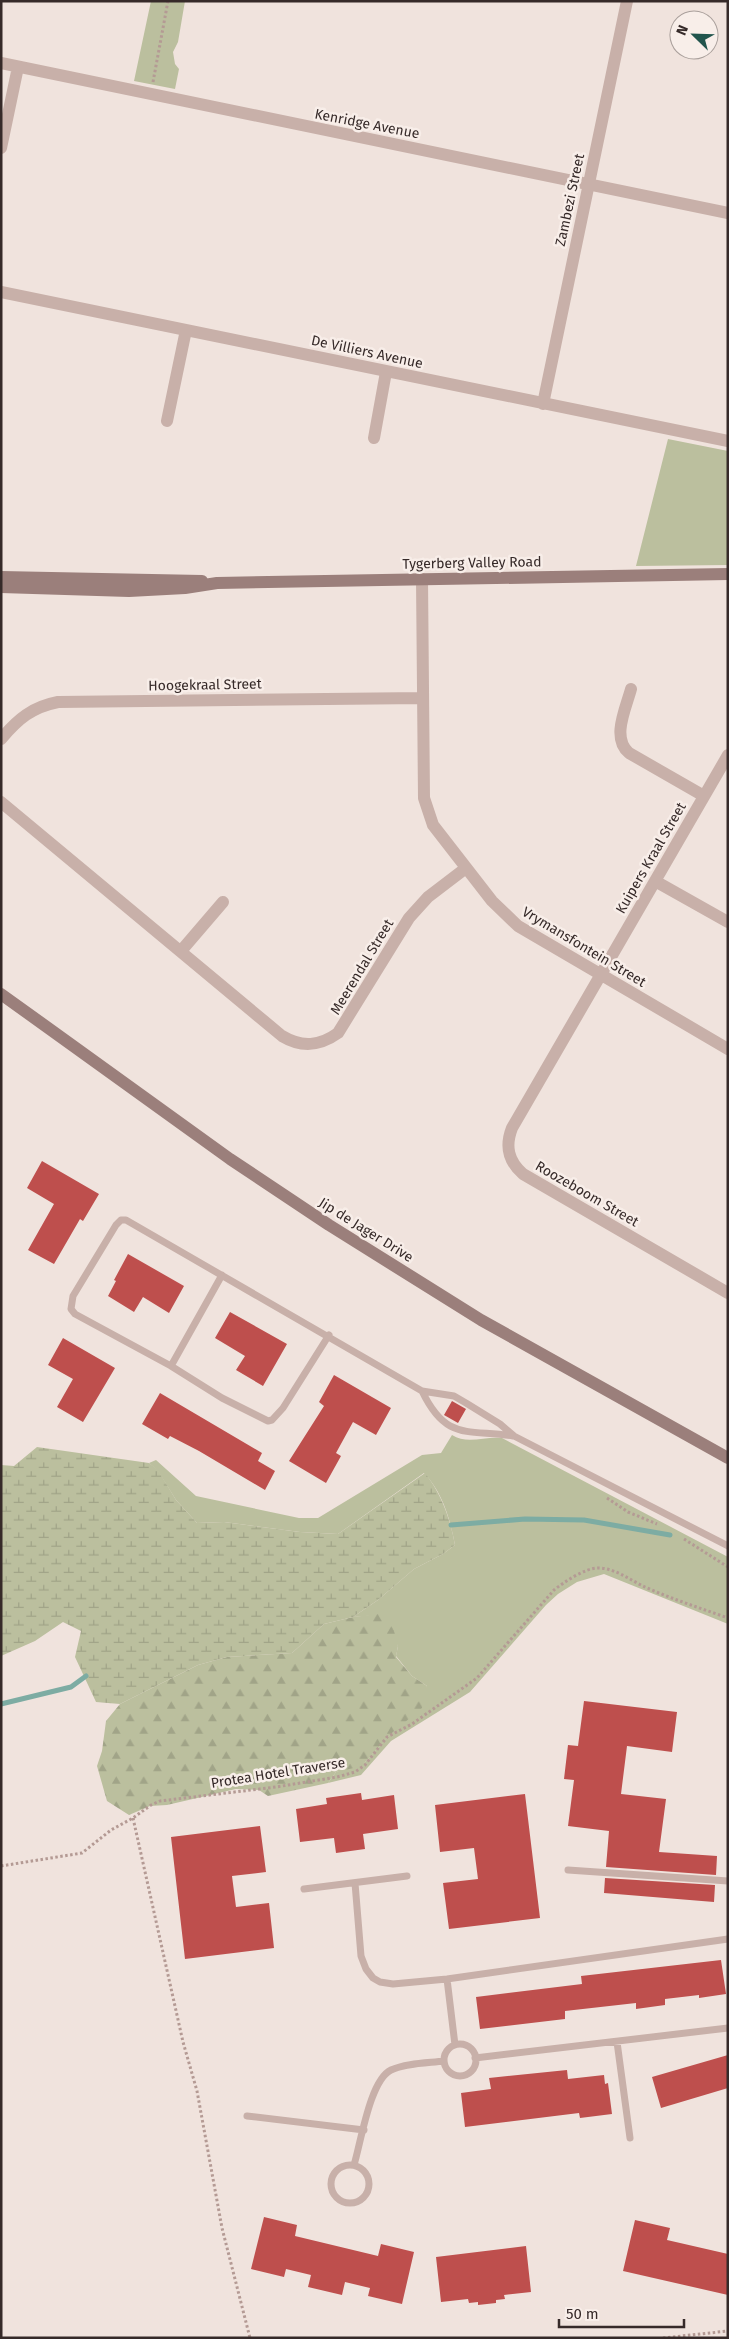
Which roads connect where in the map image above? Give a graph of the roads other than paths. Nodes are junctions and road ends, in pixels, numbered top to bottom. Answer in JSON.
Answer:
{"nodes":[{"id":1,"x":627,"y":1,"type":"edge"},
{"id":2,"x":1,"y":63,"type":"edge"},
{"id":3,"x":18,"y":67,"type":"junction"},
{"id":4,"x":1,"y":148,"type":"edge"},
{"id":5,"x":589,"y":184,"type":"junction"},
{"id":6,"x":728,"y":213,"type":"edge"},
{"id":7,"x":1,"y":292,"type":"edge"},
{"id":8,"x":186,"y":330,"type":"junction"},
{"id":9,"x":386,"y":372,"type":"junction"},
{"id":10,"x":544,"y":404,"type":"junction"},
{"id":11,"x":167,"y":421,"type":"dead end"},
{"id":12,"x":374,"y":438,"type":"dead end"},
{"id":13,"x":728,"y":441,"type":"edge"},
{"id":14,"x":728,"y":574,"type":"edge"},
{"id":15,"x":1,"y":577,"type":"edge"},
{"id":16,"x":422,"y":579,"type":"junction"},
{"id":17,"x":217,"y":583,"type":"junction"},
{"id":18,"x":1,"y":587,"type":"edge"},
{"id":19,"x":631,"y":689,"type":"dead end"},
{"id":20,"x":423,"y":698,"type":"junction"},
{"id":21,"x":1,"y":739,"type":"edge"},
{"id":22,"x":728,"y":754,"type":"edge"},
{"id":23,"x":704,"y":796,"type":"junction"},
{"id":24,"x":1,"y":802,"type":"edge"},
{"id":25,"x":466,"y":868,"type":"junction"},
{"id":26,"x":655,"y":881,"type":"junction"},
{"id":27,"x":222,"y":902,"type":"dead end"},
{"id":28,"x":728,"y":922,"type":"edge"},
{"id":29,"x":181,"y":951,"type":"junction"},
{"id":30,"x":600,"y":976,"type":"junction"},
{"id":31,"x":4,"y":994,"type":"edge"},
{"id":32,"x":728,"y":1050,"type":"edge"},
{"id":33,"x":222,"y":1275,"type":"junction"},
{"id":34,"x":728,"y":1293,"type":"edge"},
{"id":35,"x":329,"y":1335,"type":"junction"},
{"id":36,"x":171,"y":1366,"type":"junction"},
{"id":37,"x":422,"y":1391,"type":"junction"},
{"id":38,"x":514,"y":1436,"type":"junction"},
{"id":39,"x":728,"y":1458,"type":"edge"},
{"id":40,"x":728,"y":1546,"type":"edge"},
{"id":41,"x":568,"y":1870,"type":"dead end"},
{"id":42,"x":407,"y":1876,"type":"dead end"},
{"id":43,"x":728,"y":1881,"type":"edge"},
{"id":44,"x":355,"y":1883,"type":"junction"},
{"id":45,"x":304,"y":1889,"type":"dead end"},
{"id":46,"x":728,"y":1939,"type":"edge"},
{"id":47,"x":447,"y":1979,"type":"junction"},
{"id":48,"x":728,"y":2028,"type":"edge"},
{"id":49,"x":616,"y":2042,"type":"junction"},
{"id":50,"x":455,"y":2045,"type":"junction"},
{"id":51,"x":475,"y":2058,"type":"junction"},
{"id":52,"x":444,"y":2061,"type":"junction"},
{"id":53,"x":247,"y":2116,"type":"dead end"},
{"id":54,"x":364,"y":2130,"type":"junction"},
{"id":55,"x":630,"y":2138,"type":"dead end"},
{"id":56,"x":354,"y":2165,"type":"junction"}],
"edges":[{"from":1,"to":5,"type":"street","name":"Zambezi Street"},
{"from":2,"to":3,"type":"street","name":"Kenridge Avenue"},
{"from":3,"to":4,"type":"street"},
{"from":3,"to":5,"type":"street","name":"Kenridge Avenue"},
{"from":5,"to":6,"type":"street","name":"Kenridge Avenue"},
{"from":5,"to":10,"type":"street","name":"Zambezi Street"},
{"from":7,"to":8,"type":"street","name":"De Villiers Avenue"},
{"from":8,"to":9,"type":"street","name":"De Villiers Avenue"},
{"from":8,"to":11,"type":"street"},
{"from":9,"to":10,"type":"street","name":"De Villiers Avenue"},
{"from":9,"to":12,"type":"street"},
{"from":10,"to":13,"type":"street","name":"De Villiers Avenue"},
{"from":14,"to":16,"type":"main road","name":"Tygerberg Valley Road"},
{"from":15,"to":17,"type":"main road","name":"Tygerberg Valley Road"},
{"from":16,"to":17,"type":"main road","name":"Tygerberg Valley Road"},
{"from":16,"to":20,"type":"street","name":"Vrymansfontein Street"},
{"from":17,"to":18,"type":"main road","name":"Tygerberg Valley Road"},
{"from":19,"to":23,"type":"street"},
{"from":20,"to":21,"type":"street","name":"Hoogekraal Street"},
{"from":20,"to":25,"type":"street","name":"Vrymansfontein Street"},
{"from":22,"to":23,"type":"street","name":"Kuipers Kraal Street"},
{"from":23,"to":26,"type":"street","name":"Kuipers Kraal Street"},
{"from":24,"to":29,"type":"street","name":"Meerendal Street"},
{"from":25,"to":29,"type":"street","name":"Meerendal Street"},
{"from":25,"to":30,"type":"street","name":"Vrymansfontein Street"},
{"from":26,"to":28,"type":"street"},
{"from":26,"to":30,"type":"street","name":"Kuipers Kraal Street"},
{"from":27,"to":29,"type":"street"},
{"from":30,"to":32,"type":"street","name":"Vrymansfontein Street"},
{"from":30,"to":34,"type":"street","name":"Roozeboom Street"},
{"from":31,"to":39,"type":"main road","name":"Jip de Jager Drive"},
{"from":33,"to":35,"type":"lane"},
{"from":33,"to":36,"type":"lane"},
{"from":33,"to":36,"type":"lane"},
{"from":35,"to":36,"type":"lane"},
{"from":35,"to":37,"type":"lane"},
{"from":37,"to":38,"type":"lane"},
{"from":37,"to":38,"type":"lane"},
{"from":38,"to":40,"type":"lane"},
{"from":41,"to":43,"type":"lane"},
{"from":42,"to":44,"type":"lane"},
{"from":44,"to":45,"type":"lane"},
{"from":44,"to":47,"type":"lane"},
{"from":46,"to":47,"type":"lane"},
{"from":47,"to":50,"type":"lane"},
{"from":48,"to":49,"type":"lane"},
{"from":49,"to":51,"type":"lane"},
{"from":49,"to":55,"type":"lane"},
{"from":50,"to":51,"type":"lane"},
{"from":50,"to":52,"type":"lane"},
{"from":51,"to":52,"type":"lane"},
{"from":52,"to":54,"type":"lane"},
{"from":53,"to":54,"type":"lane"},
{"from":54,"to":56,"type":"lane"},
{"from":56,"to":56,"type":"lane"}]}
